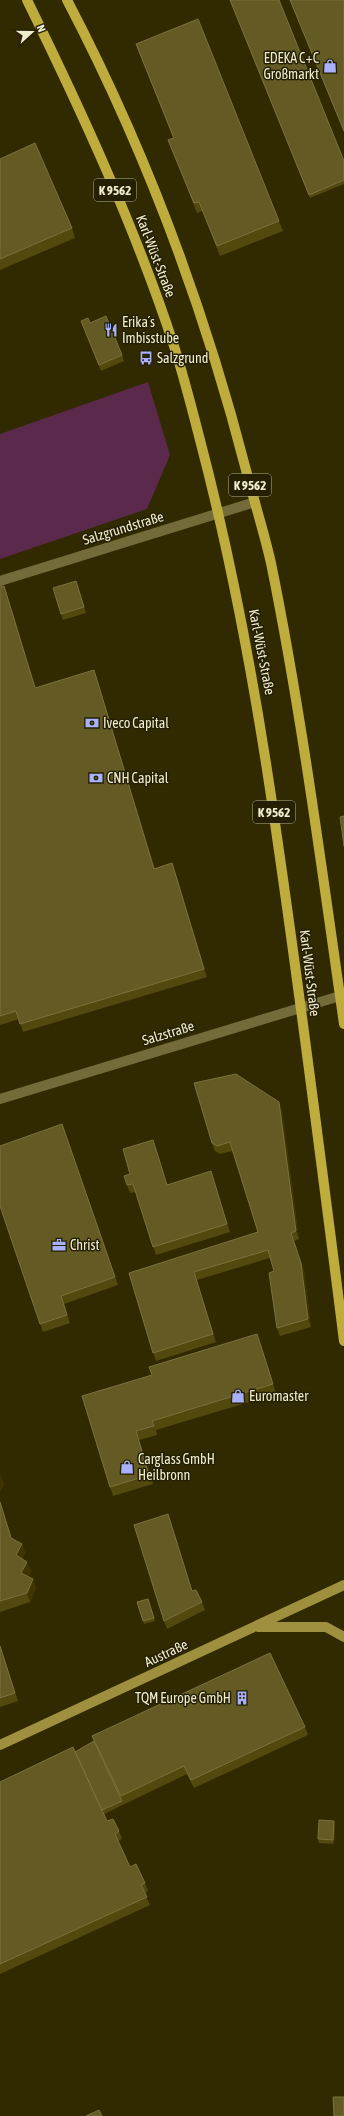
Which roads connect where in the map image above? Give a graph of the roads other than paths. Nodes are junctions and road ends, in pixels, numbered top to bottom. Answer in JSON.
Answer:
{"nodes":[{"id":1,"x":27,"y":0,"type":"edge"},
{"id":2,"x":67,"y":0,"type":"edge"},
{"id":3,"x":255,"y":502,"type":"junction"},
{"id":4,"x":219,"y":513,"type":"junction"},
{"id":5,"x":0,"y":581,"type":"edge"},
{"id":6,"x":342,"y":995,"type":"edge"},
{"id":7,"x":300,"y":1008,"type":"junction"},
{"id":8,"x":344,"y":1024,"type":"edge"},
{"id":9,"x":0,"y":1099,"type":"edge"},
{"id":10,"x":344,"y":1341,"type":"edge"},
{"id":11,"x":344,"y":1585,"type":"edge"},
{"id":12,"x":254,"y":1627,"type":"junction"},
{"id":13,"x":344,"y":1637,"type":"edge"},
{"id":14,"x":0,"y":1745,"type":"edge"}],
"edges":[{"from":1,"to":4,"type":"main road","name":"Karl-Wüst-Straße","number":"K 9562"},
{"from":2,"to":3,"type":"main road","name":"Karl-Wüst-Straße","number":"K 9562"},
{"from":3,"to":4,"type":"street","name":"Salzgrundstraße"},
{"from":3,"to":6,"type":"main road","name":"Karl-Wüst-Straße","number":"K 9562"},
{"from":4,"to":5,"type":"street","name":"Salzgrundstraße"},
{"from":4,"to":7,"type":"main road","name":"Karl-Wüst-Straße","number":"K 9562"},
{"from":6,"to":7,"type":"street","name":"Salzstraße"},
{"from":6,"to":8,"type":"main road","name":"Karl-Wüst-Straße","number":"K 9562"},
{"from":7,"to":9,"type":"street","name":"Salzstraße"},
{"from":7,"to":10,"type":"main road","name":"Karl-Wüst-Straße","number":"K 9562"},
{"from":11,"to":12,"type":"main road","name":"Austraße"},
{"from":12,"to":13,"type":"main road"},
{"from":12,"to":14,"type":"main road","name":"Austraße"}]}
